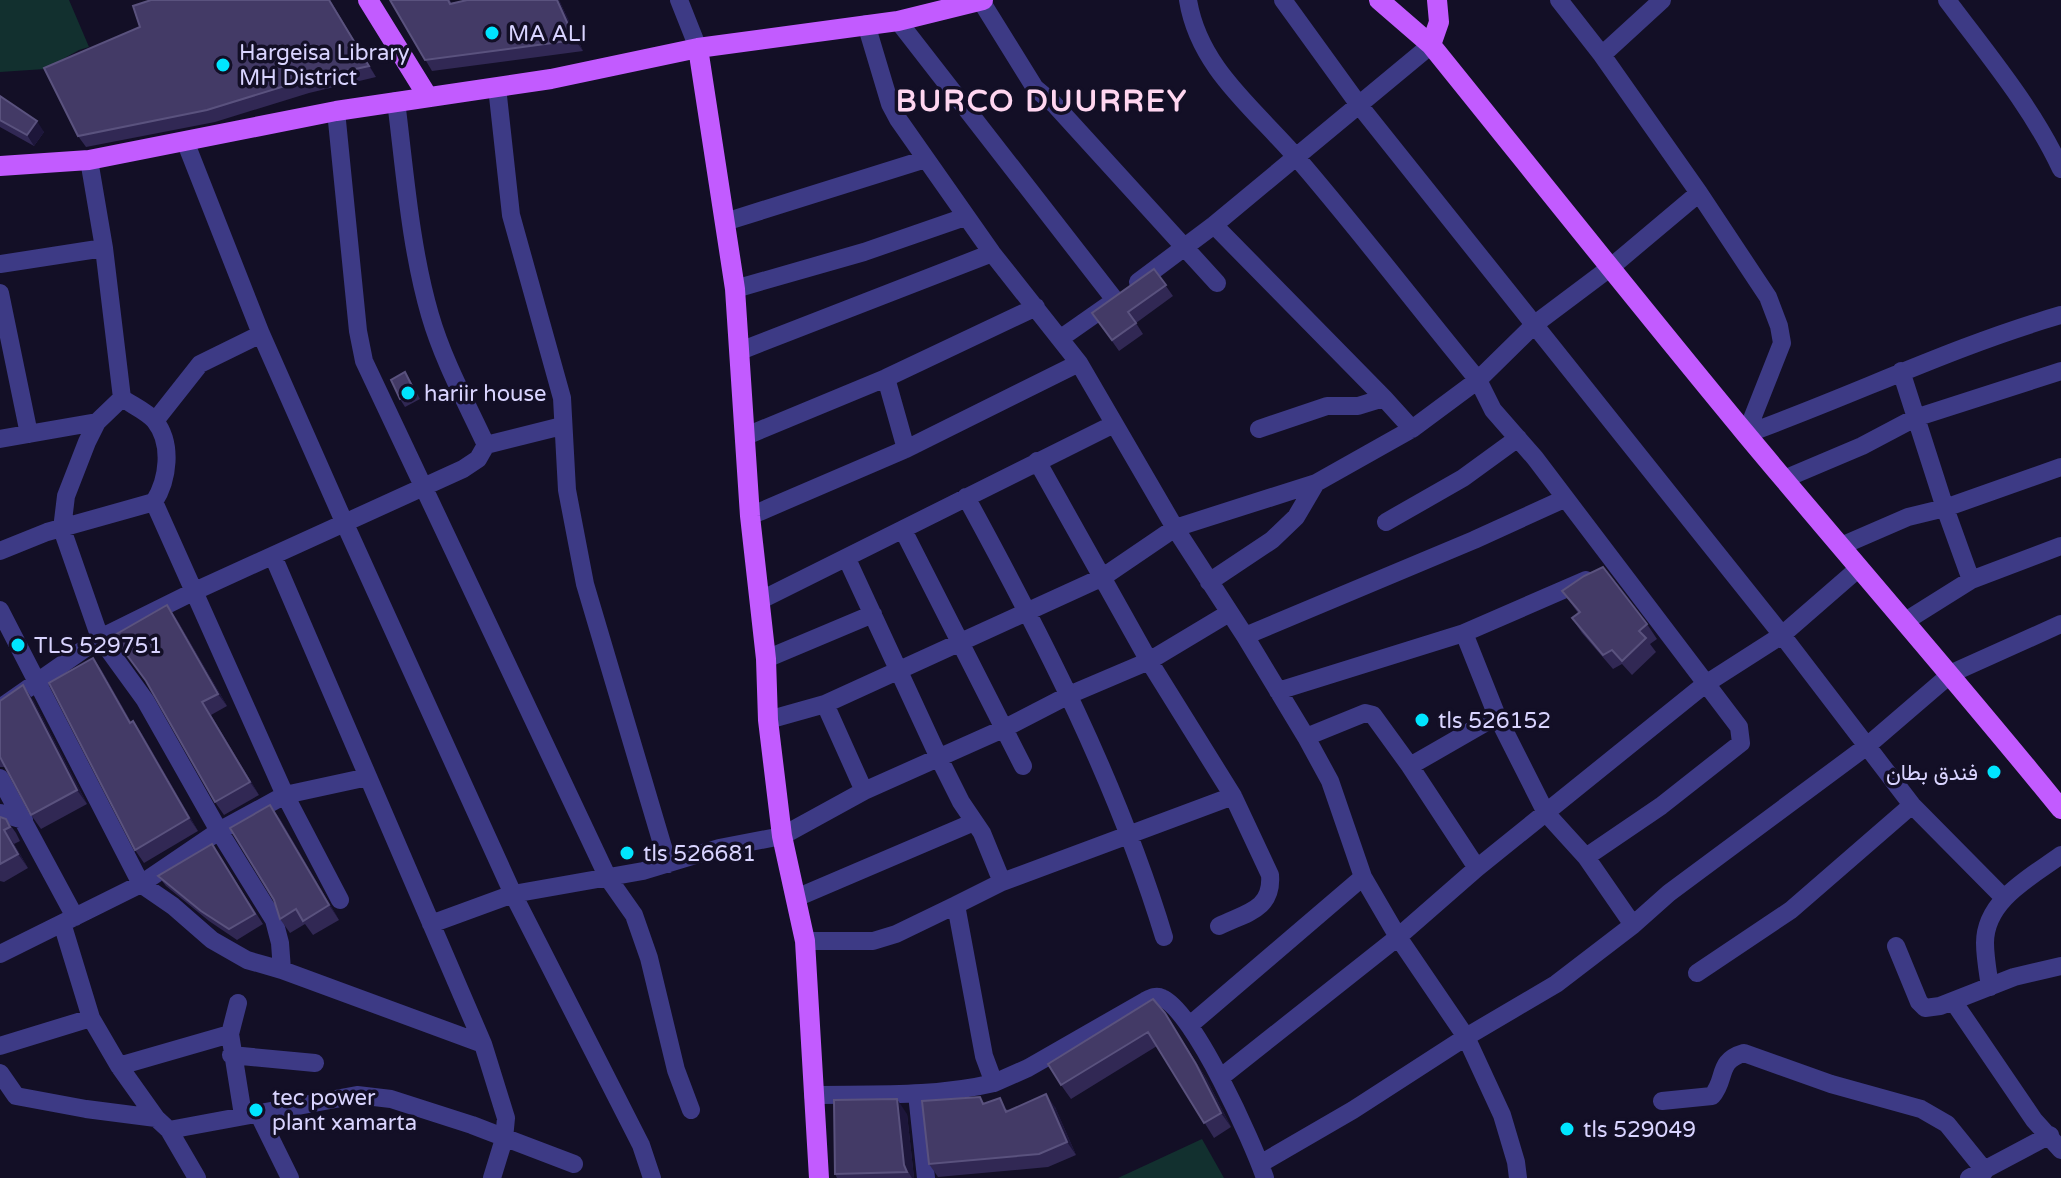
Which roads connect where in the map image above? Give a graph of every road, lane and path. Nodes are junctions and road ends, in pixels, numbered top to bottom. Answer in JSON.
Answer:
{"nodes":[{"id":1,"x":368,"y":0,"type":"edge"},
{"id":2,"x":679,"y":0,"type":"edge"},
{"id":3,"x":982,"y":0,"type":"edge"},
{"id":4,"x":1188,"y":0,"type":"edge"},
{"id":5,"x":1283,"y":0,"type":"edge"},
{"id":6,"x":1379,"y":0,"type":"edge"},
{"id":7,"x":1437,"y":0,"type":"edge"},
{"id":8,"x":1559,"y":0,"type":"edge"},
{"id":9,"x":1662,"y":0,"type":"edge"},
{"id":10,"x":1947,"y":0,"type":"edge"},
{"id":11,"x":898,"y":21,"type":"junction"},
{"id":12,"x":866,"y":24,"type":"junction"},
{"id":13,"x":1431,"y":45,"type":"junction"},
{"id":14,"x":698,"y":48,"type":"junction"},
{"id":15,"x":1602,"y":55,"type":"junction"},
{"id":16,"x":497,"y":87,"type":"junction"},
{"id":17,"x":428,"y":97,"type":"junction"},
{"id":18,"x":396,"y":101,"type":"junction"},
{"id":19,"x":1359,"y":105,"type":"junction"},
{"id":20,"x":336,"y":111,"type":"junction"},
{"id":21,"x":185,"y":141,"type":"junction"},
{"id":22,"x":1296,"y":157,"type":"junction"},
{"id":23,"x":926,"y":159,"type":"junction"},
{"id":24,"x":89,"y":160,"type":"junction"},
{"id":25,"x":0,"y":166,"type":"edge"},
{"id":26,"x":2061,"y":169,"type":"edge"},
{"id":27,"x":1699,"y":193,"type":"junction"},
{"id":28,"x":965,"y":217,"type":"junction"},
{"id":29,"x":725,"y":222,"type":"junction"},
{"id":30,"x":1214,"y":225,"type":"junction"},
{"id":31,"x":1184,"y":246,"type":"junction"},
{"id":32,"x":104,"y":248,"type":"junction"},
{"id":33,"x":992,"y":253,"type":"junction"},
{"id":34,"x":0,"y":264,"type":"edge"},
{"id":35,"x":1611,"y":267,"type":"junction"},
{"id":36,"x":1217,"y":283,"type":"dead end"},
{"id":37,"x":735,"y":289,"type":"junction"},
{"id":38,"x":0,"y":293,"type":"edge"},
{"id":39,"x":1115,"y":300,"type":"junction"},
{"id":40,"x":1036,"y":307,"type":"junction"},
{"id":41,"x":2061,"y":315,"type":"edge"},
{"id":42,"x":1535,"y":324,"type":"junction"},
{"id":43,"x":261,"y":334,"type":"junction"},
{"id":44,"x":1061,"y":338,"type":"junction"},
{"id":45,"x":740,"y":351,"type":"junction"},
{"id":46,"x":1079,"y":363,"type":"junction"},
{"id":47,"x":1901,"y":371,"type":"junction"},
{"id":48,"x":2061,"y":371,"type":"edge"},
{"id":49,"x":886,"y":378,"type":"junction"},
{"id":50,"x":1478,"y":380,"type":"junction"},
{"id":51,"x":122,"y":398,"type":"junction"},
{"id":52,"x":1384,"y":398,"type":"junction"},
{"id":53,"x":1915,"y":418,"type":"junction"},
{"id":54,"x":155,"y":421,"type":"junction"},
{"id":55,"x":97,"y":422,"type":"junction"},
{"id":56,"x":1114,"y":424,"type":"junction"},
{"id":57,"x":562,"y":426,"type":"junction"},
{"id":58,"x":1259,"y":429,"type":"dead end"},
{"id":59,"x":1412,"y":429,"type":"junction"},
{"id":60,"x":29,"y":434,"type":"junction"},
{"id":61,"x":1746,"y":434,"type":"junction"},
{"id":62,"x":746,"y":436,"type":"junction"},
{"id":63,"x":1518,"y":438,"type":"junction"},
{"id":64,"x":0,"y":439,"type":"edge"},
{"id":65,"x":486,"y":445,"type":"junction"},
{"id":66,"x":906,"y":449,"type":"junction"},
{"id":67,"x":1037,"y":461,"type":"junction"},
{"id":68,"x":2061,"y":467,"type":"edge"},
{"id":69,"x":1784,"y":479,"type":"junction"},
{"id":70,"x":1316,"y":483,"type":"junction"},
{"id":71,"x":424,"y":487,"type":"junction"},
{"id":72,"x":966,"y":497,"type":"junction"},
{"id":73,"x":1564,"y":499,"type":"junction"},
{"id":74,"x":154,"y":502,"type":"junction"},
{"id":75,"x":1945,"y":508,"type":"junction"},
{"id":76,"x":750,"y":516,"type":"junction"},
{"id":77,"x":1386,"y":522,"type":"dead end"},
{"id":78,"x":345,"y":524,"type":"junction"},
{"id":79,"x":1175,"y":528,"type":"junction"},
{"id":80,"x":62,"y":529,"type":"junction"},
{"id":81,"x":903,"y":530,"type":"junction"},
{"id":82,"x":1841,"y":546,"type":"junction"},
{"id":83,"x":2061,"y":546,"type":"edge"},
{"id":84,"x":0,"y":551,"type":"edge"},
{"id":85,"x":273,"y":556,"type":"junction"},
{"id":86,"x":847,"y":559,"type":"junction"},
{"id":87,"x":1616,"y":567,"type":"junction"},
{"id":88,"x":1859,"y":568,"type":"junction"},
{"id":89,"x":1103,"y":577,"type":"junction"},
{"id":90,"x":1971,"y":580,"type":"junction"},
{"id":91,"x":1209,"y":582,"type":"junction"},
{"id":92,"x":195,"y":591,"type":"junction"},
{"id":93,"x":759,"y":601,"type":"junction"},
{"id":94,"x":0,"y":610,"type":"edge"},
{"id":95,"x":1027,"y":610,"type":"junction"},
{"id":96,"x":1229,"y":613,"type":"junction"},
{"id":97,"x":873,"y":614,"type":"junction"},
{"id":98,"x":1904,"y":622,"type":"junction"},
{"id":99,"x":2059,"y":627,"type":"edge"},
{"id":100,"x":1464,"y":633,"type":"junction"},
{"id":101,"x":1782,"y":635,"type":"junction"},
{"id":102,"x":1245,"y":636,"type":"junction"},
{"id":103,"x":100,"y":638,"type":"junction"},
{"id":104,"x":960,"y":644,"type":"junction"},
{"id":105,"x":766,"y":659,"type":"junction"},
{"id":106,"x":1149,"y":661,"type":"junction"},
{"id":107,"x":900,"y":672,"type":"junction"},
{"id":108,"x":1952,"y":673,"type":"junction"},
{"id":109,"x":36,"y":684,"type":"junction"},
{"id":110,"x":1704,"y":685,"type":"junction"},
{"id":111,"x":1278,"y":691,"type":"junction"},
{"id":112,"x":1069,"y":695,"type":"junction"},
{"id":113,"x":825,"y":704,"type":"junction"},
{"id":114,"x":0,"y":708,"type":"edge"},
{"id":115,"x":1497,"y":716,"type":"junction"},
{"id":116,"x":768,"y":720,"type":"junction"},
{"id":117,"x":1003,"y":729,"type":"junction"},
{"id":118,"x":1306,"y":737,"type":"junction"},
{"id":119,"x":1867,"y":746,"type":"junction"},
{"id":120,"x":939,"y":758,"type":"junction"},
{"id":121,"x":1023,"y":766,"type":"dead end"},
{"id":122,"x":1410,"y":766,"type":"junction"},
{"id":123,"x":368,"y":777,"type":"junction"},
{"id":124,"x":0,"y":778,"type":"edge"},
{"id":125,"x":864,"y":791,"type":"junction"},
{"id":126,"x":285,"y":795,"type":"junction"},
{"id":127,"x":1233,"y":796,"type":"junction"},
{"id":128,"x":1912,"y":805,"type":"junction"},
{"id":129,"x":2061,"y":809,"type":"edge"},
{"id":130,"x":0,"y":813,"type":"edge"},
{"id":131,"x":1546,"y":813,"type":"junction"},
{"id":132,"x":24,"y":820,"type":"junction"},
{"id":133,"x":974,"y":822,"type":"junction"},
{"id":134,"x":219,"y":831,"type":"junction"},
{"id":135,"x":1129,"y":835,"type":"junction"},
{"id":136,"x":782,"y":836,"type":"junction"},
{"id":137,"x":2061,"y":855,"type":"edge"},
{"id":138,"x":1586,"y":857,"type":"junction"},
{"id":139,"x":668,"y":864,"type":"junction"},
{"id":140,"x":1477,"y":868,"type":"junction"},
{"id":141,"x":1363,"y":877,"type":"junction"},
{"id":142,"x":608,"y":878,"type":"junction"},
{"id":143,"x":1002,"y":882,"type":"junction"},
{"id":144,"x":141,"y":884,"type":"junction"},
{"id":145,"x":513,"y":894,"type":"junction"},
{"id":146,"x":796,"y":898,"type":"junction"},
{"id":147,"x":2004,"y":898,"type":"junction"},
{"id":148,"x":340,"y":900,"type":"dead end"},
{"id":149,"x":956,"y":905,"type":"junction"},
{"id":150,"x":68,"y":920,"type":"junction"},
{"id":151,"x":431,"y":924,"type":"junction"},
{"id":152,"x":1633,"y":925,"type":"junction"},
{"id":153,"x":1219,"y":926,"type":"dead end"},
{"id":154,"x":1164,"y":937,"type":"dead end"},
{"id":155,"x":1398,"y":937,"type":"junction"},
{"id":156,"x":805,"y":941,"type":"junction"},
{"id":157,"x":1896,"y":946,"type":"dead end"},
{"id":158,"x":0,"y":954,"type":"edge"},
{"id":159,"x":2061,"y":966,"type":"edge"},
{"id":160,"x":282,"y":970,"type":"junction"},
{"id":161,"x":1697,"y":973,"type":"dead end"},
{"id":162,"x":1990,"y":987,"type":"junction"},
{"id":163,"x":1953,"y":1001,"type":"junction"},
{"id":164,"x":238,"y":1003,"type":"dead end"},
{"id":165,"x":91,"y":1018,"type":"junction"},
{"id":166,"x":1190,"y":1025,"type":"junction"},
{"id":167,"x":230,"y":1034,"type":"junction"},
{"id":168,"x":1466,"y":1037,"type":"junction"},
{"id":169,"x":483,"y":1044,"type":"junction"},
{"id":170,"x":0,"y":1046,"type":"edge"},
{"id":171,"x":231,"y":1055,"type":"junction"},
{"id":172,"x":315,"y":1063,"type":"dead end"},
{"id":173,"x":119,"y":1066,"type":"junction"},
{"id":174,"x":0,"y":1073,"type":"edge"},
{"id":175,"x":1220,"y":1078,"type":"junction"},
{"id":176,"x":994,"y":1083,"type":"junction"},
{"id":177,"x":917,"y":1094,"type":"junction"},
{"id":178,"x":813,"y":1095,"type":"junction"},
{"id":179,"x":8,"y":1096,"type":"edge"},
{"id":180,"x":1662,"y":1101,"type":"dead end"},
{"id":181,"x":691,"y":1110,"type":"dead end"},
{"id":182,"x":250,"y":1114,"type":"junction"},
{"id":183,"x":162,"y":1124,"type":"junction"},
{"id":184,"x":504,"y":1139,"type":"junction"},
{"id":185,"x":2055,"y":1143,"type":"edge"},
{"id":186,"x":574,"y":1164,"type":"dead end"},
{"id":187,"x":1263,"y":1171,"type":"edge"},
{"id":188,"x":1977,"y":1174,"type":"edge"},
{"id":189,"x":197,"y":1178,"type":"edge"},
{"id":190,"x":290,"y":1178,"type":"edge"},
{"id":191,"x":492,"y":1178,"type":"edge"},
{"id":192,"x":652,"y":1178,"type":"edge"},
{"id":193,"x":819,"y":1178,"type":"edge"},
{"id":194,"x":926,"y":1178,"type":"edge"},
{"id":195,"x":1518,"y":1178,"type":"edge"}],
"edges":[{"from":1,"to":17,"type":"main road"},
{"from":2,"to":14,"type":"street"},
{"from":3,"to":11,"type":"main road"},
{"from":3,"to":31,"type":"street"},
{"from":4,"to":22,"type":"street"},
{"from":5,"to":19,"type":"street"},
{"from":6,"to":13,"type":"main road"},
{"from":7,"to":13,"type":"main road"},
{"from":8,"to":15,"type":"street"},
{"from":9,"to":15,"type":"street"},
{"from":10,"to":26,"type":"street"},
{"from":11,"to":12,"type":"main road"},
{"from":11,"to":39,"type":"street"},
{"from":12,"to":14,"type":"main road"},
{"from":12,"to":23,"type":"street"},
{"from":13,"to":19,"type":"street"},
{"from":13,"to":35,"type":"main road"},
{"from":14,"to":16,"type":"main road"},
{"from":14,"to":29,"type":"main road"},
{"from":15,"to":27,"type":"street"},
{"from":16,"to":17,"type":"main road"},
{"from":16,"to":57,"type":"street"},
{"from":17,"to":18,"type":"main road"},
{"from":18,"to":20,"type":"main road"},
{"from":18,"to":65,"type":"street"},
{"from":19,"to":22,"type":"street"},
{"from":19,"to":42,"type":"street"},
{"from":20,"to":21,"type":"main road"},
{"from":20,"to":71,"type":"street"},
{"from":21,"to":24,"type":"main road"},
{"from":21,"to":43,"type":"street"},
{"from":22,"to":30,"type":"street"},
{"from":22,"to":50,"type":"street"},
{"from":23,"to":28,"type":"street"},
{"from":23,"to":29,"type":"street"},
{"from":24,"to":25,"type":"main road"},
{"from":24,"to":32,"type":"street"},
{"from":27,"to":35,"type":"street"},
{"from":27,"to":61,"type":"street"},
{"from":28,"to":33,"type":"street"},
{"from":28,"to":37,"type":"street"},
{"from":29,"to":37,"type":"main road"},
{"from":30,"to":31,"type":"street"},
{"from":30,"to":52,"type":"street"},
{"from":31,"to":36,"type":"street"},
{"from":31,"to":39,"type":"street"},
{"from":32,"to":34,"type":"street"},
{"from":32,"to":51,"type":"street"},
{"from":33,"to":40,"type":"street"},
{"from":33,"to":45,"type":"street"},
{"from":35,"to":42,"type":"street"},
{"from":35,"to":61,"type":"main road"},
{"from":37,"to":45,"type":"main road"},
{"from":38,"to":60,"type":"street"},
{"from":39,"to":44,"type":"street"},
{"from":40,"to":44,"type":"street"},
{"from":40,"to":49,"type":"street"},
{"from":41,"to":47,"type":"street"},
{"from":42,"to":50,"type":"street"},
{"from":42,"to":101,"type":"street"},
{"from":43,"to":54,"type":"street"},
{"from":43,"to":78,"type":"street"},
{"from":44,"to":46,"type":"street"},
{"from":45,"to":62,"type":"main road"},
{"from":46,"to":56,"type":"street"},
{"from":46,"to":66,"type":"street"},
{"from":47,"to":53,"type":"street"},
{"from":47,"to":61,"type":"street"},
{"from":48,"to":53,"type":"street"},
{"from":49,"to":62,"type":"street"},
{"from":49,"to":66,"type":"street"},
{"from":50,"to":59,"type":"street"},
{"from":50,"to":63,"type":"street"},
{"from":51,"to":54,"type":"street"},
{"from":51,"to":55,"type":"street"},
{"from":52,"to":58,"type":"street"},
{"from":52,"to":59,"type":"street"},
{"from":53,"to":69,"type":"street"},
{"from":53,"to":75,"type":"street"},
{"from":54,"to":74,"type":"street"},
{"from":55,"to":60,"type":"street"},
{"from":55,"to":80,"type":"street"},
{"from":56,"to":67,"type":"street"},
{"from":56,"to":79,"type":"street"},
{"from":57,"to":65,"type":"street"},
{"from":57,"to":139,"type":"street"},
{"from":59,"to":70,"type":"street"},
{"from":60,"to":64,"type":"street"},
{"from":61,"to":69,"type":"main road"},
{"from":62,"to":76,"type":"main road"},
{"from":63,"to":73,"type":"street"},
{"from":63,"to":77,"type":"street"},
{"from":65,"to":71,"type":"street"},
{"from":66,"to":76,"type":"street"},
{"from":67,"to":72,"type":"street"},
{"from":67,"to":89,"type":"street"},
{"from":68,"to":75,"type":"street"},
{"from":69,"to":82,"type":"main road"},
{"from":70,"to":79,"type":"street"},
{"from":70,"to":91,"type":"street"},
{"from":71,"to":78,"type":"street"},
{"from":71,"to":142,"type":"street"},
{"from":72,"to":81,"type":"street"},
{"from":72,"to":95,"type":"street"},
{"from":73,"to":87,"type":"street"},
{"from":73,"to":102,"type":"street"},
{"from":74,"to":80,"type":"street"},
{"from":74,"to":92,"type":"street"},
{"from":75,"to":82,"type":"street"},
{"from":75,"to":90,"type":"street"},
{"from":76,"to":93,"type":"main road"},
{"from":78,"to":85,"type":"street"},
{"from":78,"to":145,"type":"street"},
{"from":79,"to":89,"type":"street"},
{"from":79,"to":91,"type":"street"},
{"from":80,"to":84,"type":"street"},
{"from":80,"to":103,"type":"street"},
{"from":81,"to":86,"type":"street"},
{"from":81,"to":104,"type":"street"},
{"from":82,"to":88,"type":"main road"},
{"from":83,"to":90,"type":"street"},
{"from":85,"to":92,"type":"street"},
{"from":85,"to":123,"type":"street"},
{"from":86,"to":93,"type":"street"},
{"from":86,"to":97,"type":"street"},
{"from":87,"to":100,"type":"street"},
{"from":87,"to":110,"type":"street"},
{"from":88,"to":98,"type":"main road"},
{"from":88,"to":101,"type":"street"},
{"from":89,"to":95,"type":"street"},
{"from":89,"to":106,"type":"street"},
{"from":90,"to":98,"type":"street"},
{"from":91,"to":96,"type":"street"},
{"from":92,"to":103,"type":"street"},
{"from":92,"to":126,"type":"street"},
{"from":93,"to":105,"type":"main road"},
{"from":94,"to":109,"type":"street"},
{"from":95,"to":104,"type":"street"},
{"from":95,"to":112,"type":"street"},
{"from":96,"to":102,"type":"street"},
{"from":96,"to":106,"type":"street"},
{"from":97,"to":105,"type":"street"},
{"from":97,"to":107,"type":"street"},
{"from":98,"to":108,"type":"main road"},
{"from":99,"to":108,"type":"street"},
{"from":100,"to":111,"type":"street"},
{"from":100,"to":115,"type":"street"},
{"from":101,"to":110,"type":"street"},
{"from":101,"to":119,"type":"street"},
{"from":102,"to":111,"type":"street"},
{"from":103,"to":109,"type":"street"},
{"from":103,"to":134,"type":"street"},
{"from":104,"to":107,"type":"street"},
{"from":104,"to":117,"type":"street"},
{"from":105,"to":116,"type":"main road"},
{"from":106,"to":112,"type":"street"},
{"from":106,"to":127,"type":"street"},
{"from":107,"to":113,"type":"street"},
{"from":107,"to":120,"type":"street"},
{"from":108,"to":119,"type":"street"},
{"from":108,"to":129,"type":"main road"},
{"from":109,"to":114,"type":"street"},
{"from":109,"to":144,"type":"street"},
{"from":110,"to":131,"type":"street"},
{"from":110,"to":138,"type":"street"},
{"from":111,"to":118,"type":"street"},
{"from":112,"to":117,"type":"street"},
{"from":112,"to":135,"type":"street"},
{"from":113,"to":116,"type":"street"},
{"from":113,"to":125,"type":"street"},
{"from":115,"to":122,"type":"street"},
{"from":115,"to":131,"type":"street"},
{"from":116,"to":136,"type":"main road"},
{"from":117,"to":120,"type":"street"},
{"from":117,"to":121,"type":"street"},
{"from":118,"to":122,"type":"street"},
{"from":118,"to":141,"type":"street"},
{"from":119,"to":128,"type":"street"},
{"from":119,"to":152,"type":"street"},
{"from":120,"to":125,"type":"street"},
{"from":120,"to":133,"type":"street"},
{"from":122,"to":140,"type":"street"},
{"from":123,"to":126,"type":"street"},
{"from":123,"to":151,"type":"street"},
{"from":124,"to":132,"type":"street"},
{"from":125,"to":136,"type":"street"},
{"from":126,"to":134,"type":"street"},
{"from":126,"to":148,"type":"street"},
{"from":127,"to":135,"type":"street"},
{"from":127,"to":153,"type":"street"},
{"from":128,"to":147,"type":"street"},
{"from":128,"to":161,"type":"street"},
{"from":130,"to":132,"type":"street"},
{"from":131,"to":138,"type":"street"},
{"from":131,"to":140,"type":"street"},
{"from":132,"to":150,"type":"street"},
{"from":133,"to":143,"type":"street"},
{"from":133,"to":146,"type":"street"},
{"from":134,"to":144,"type":"street"},
{"from":134,"to":160,"type":"street"},
{"from":135,"to":143,"type":"street"},
{"from":135,"to":154,"type":"street"},
{"from":136,"to":139,"type":"street"},
{"from":136,"to":146,"type":"main road"},
{"from":137,"to":147,"type":"street"},
{"from":138,"to":152,"type":"street"},
{"from":139,"to":142,"type":"street"},
{"from":140,"to":155,"type":"street"},
{"from":141,"to":155,"type":"street"},
{"from":141,"to":166,"type":"street"},
{"from":142,"to":145,"type":"street"},
{"from":142,"to":181,"type":"street"},
{"from":143,"to":149,"type":"street"},
{"from":144,"to":150,"type":"street"},
{"from":144,"to":160,"type":"street"},
{"from":145,"to":151,"type":"street"},
{"from":145,"to":192,"type":"street"},
{"from":146,"to":156,"type":"main road"},
{"from":147,"to":162,"type":"street"},
{"from":149,"to":156,"type":"street"},
{"from":149,"to":176,"type":"street"},
{"from":150,"to":158,"type":"street"},
{"from":150,"to":165,"type":"street"},
{"from":151,"to":169,"type":"street"},
{"from":152,"to":168,"type":"street"},
{"from":155,"to":168,"type":"street"},
{"from":155,"to":175,"type":"street"},
{"from":156,"to":178,"type":"main road"},
{"from":157,"to":163,"type":"street"},
{"from":159,"to":162,"type":"street"},
{"from":160,"to":169,"type":"street"},
{"from":162,"to":163,"type":"street"},
{"from":163,"to":185,"type":"street"},
{"from":164,"to":167,"type":"street"},
{"from":165,"to":170,"type":"street"},
{"from":165,"to":173,"type":"street"},
{"from":166,"to":175,"type":"street"},
{"from":166,"to":176,"type":"street"},
{"from":167,"to":171,"type":"street"},
{"from":167,"to":173,"type":"street"},
{"from":168,"to":187,"type":"street"},
{"from":168,"to":195,"type":"street"},
{"from":169,"to":184,"type":"street"},
{"from":171,"to":172,"type":"street"},
{"from":171,"to":182,"type":"street"},
{"from":173,"to":183,"type":"street"},
{"from":174,"to":179,"type":"street"},
{"from":175,"to":187,"type":"street"},
{"from":176,"to":177,"type":"street"},
{"from":177,"to":178,"type":"street"},
{"from":177,"to":194,"type":"street"},
{"from":178,"to":193,"type":"main road"},
{"from":179,"to":183,"type":"street"},
{"from":180,"to":188,"type":"street"},
{"from":182,"to":183,"type":"street"},
{"from":182,"to":184,"type":"street"},
{"from":182,"to":190,"type":"street"},
{"from":183,"to":189,"type":"street"},
{"from":184,"to":186,"type":"street"},
{"from":184,"to":191,"type":"street"},
{"from":185,"to":188,"type":"street"}]}
